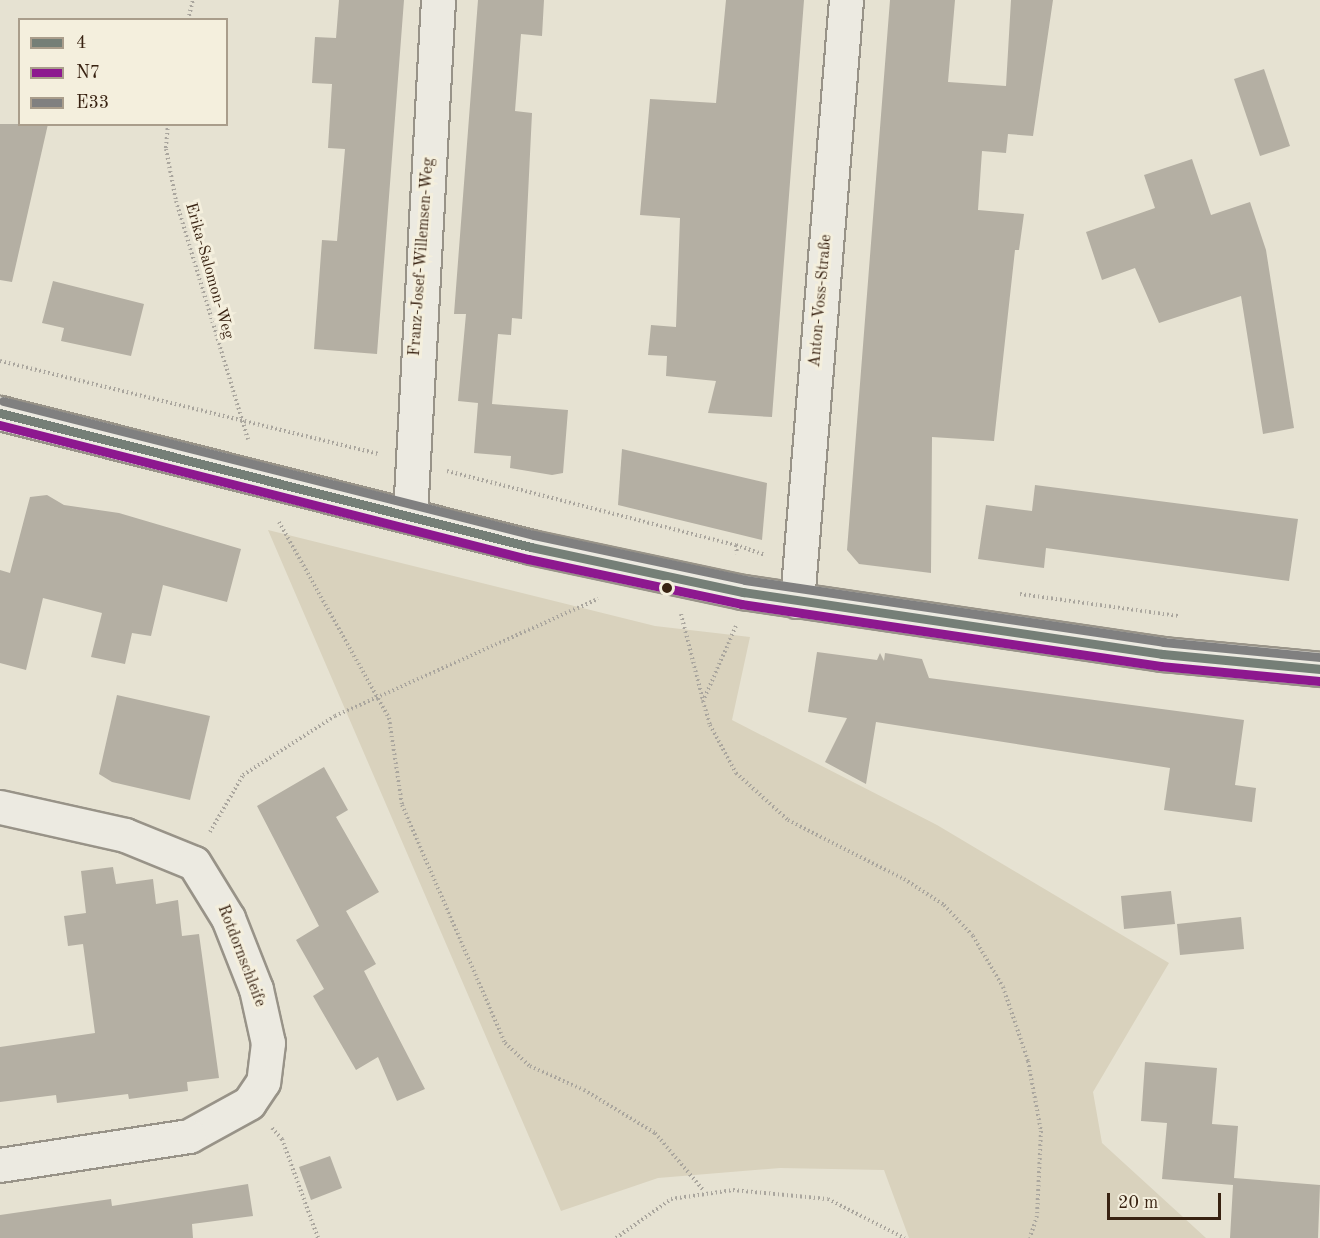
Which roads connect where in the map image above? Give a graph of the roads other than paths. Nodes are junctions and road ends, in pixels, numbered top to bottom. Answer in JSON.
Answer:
{"nodes":[{"id":1,"x":438,"y":0,"type":"edge"},
{"id":2,"x":846,"y":0,"type":"edge"},
{"id":3,"x":0,"y":413,"type":"edge"},
{"id":4,"x":410,"y":515,"type":"junction"},
{"id":5,"x":797,"y":601,"type":"junction"},
{"id":6,"x":1320,"y":669,"type":"edge"},
{"id":7,"x":0,"y":807,"type":"edge"},
{"id":8,"x":0,"y":1165,"type":"edge"}],
"edges":[{"from":1,"to":4,"type":"street","name":"Franz-Josef-Willemsen-Weg"},
{"from":2,"to":5,"type":"street","name":"Anton-Voss-Straße"},
{"from":3,"to":4,"type":"street"},
{"from":4,"to":5,"type":"street"},
{"from":5,"to":6,"type":"street"},
{"from":7,"to":8,"type":"street","name":"Rotdornschleife"}]}
